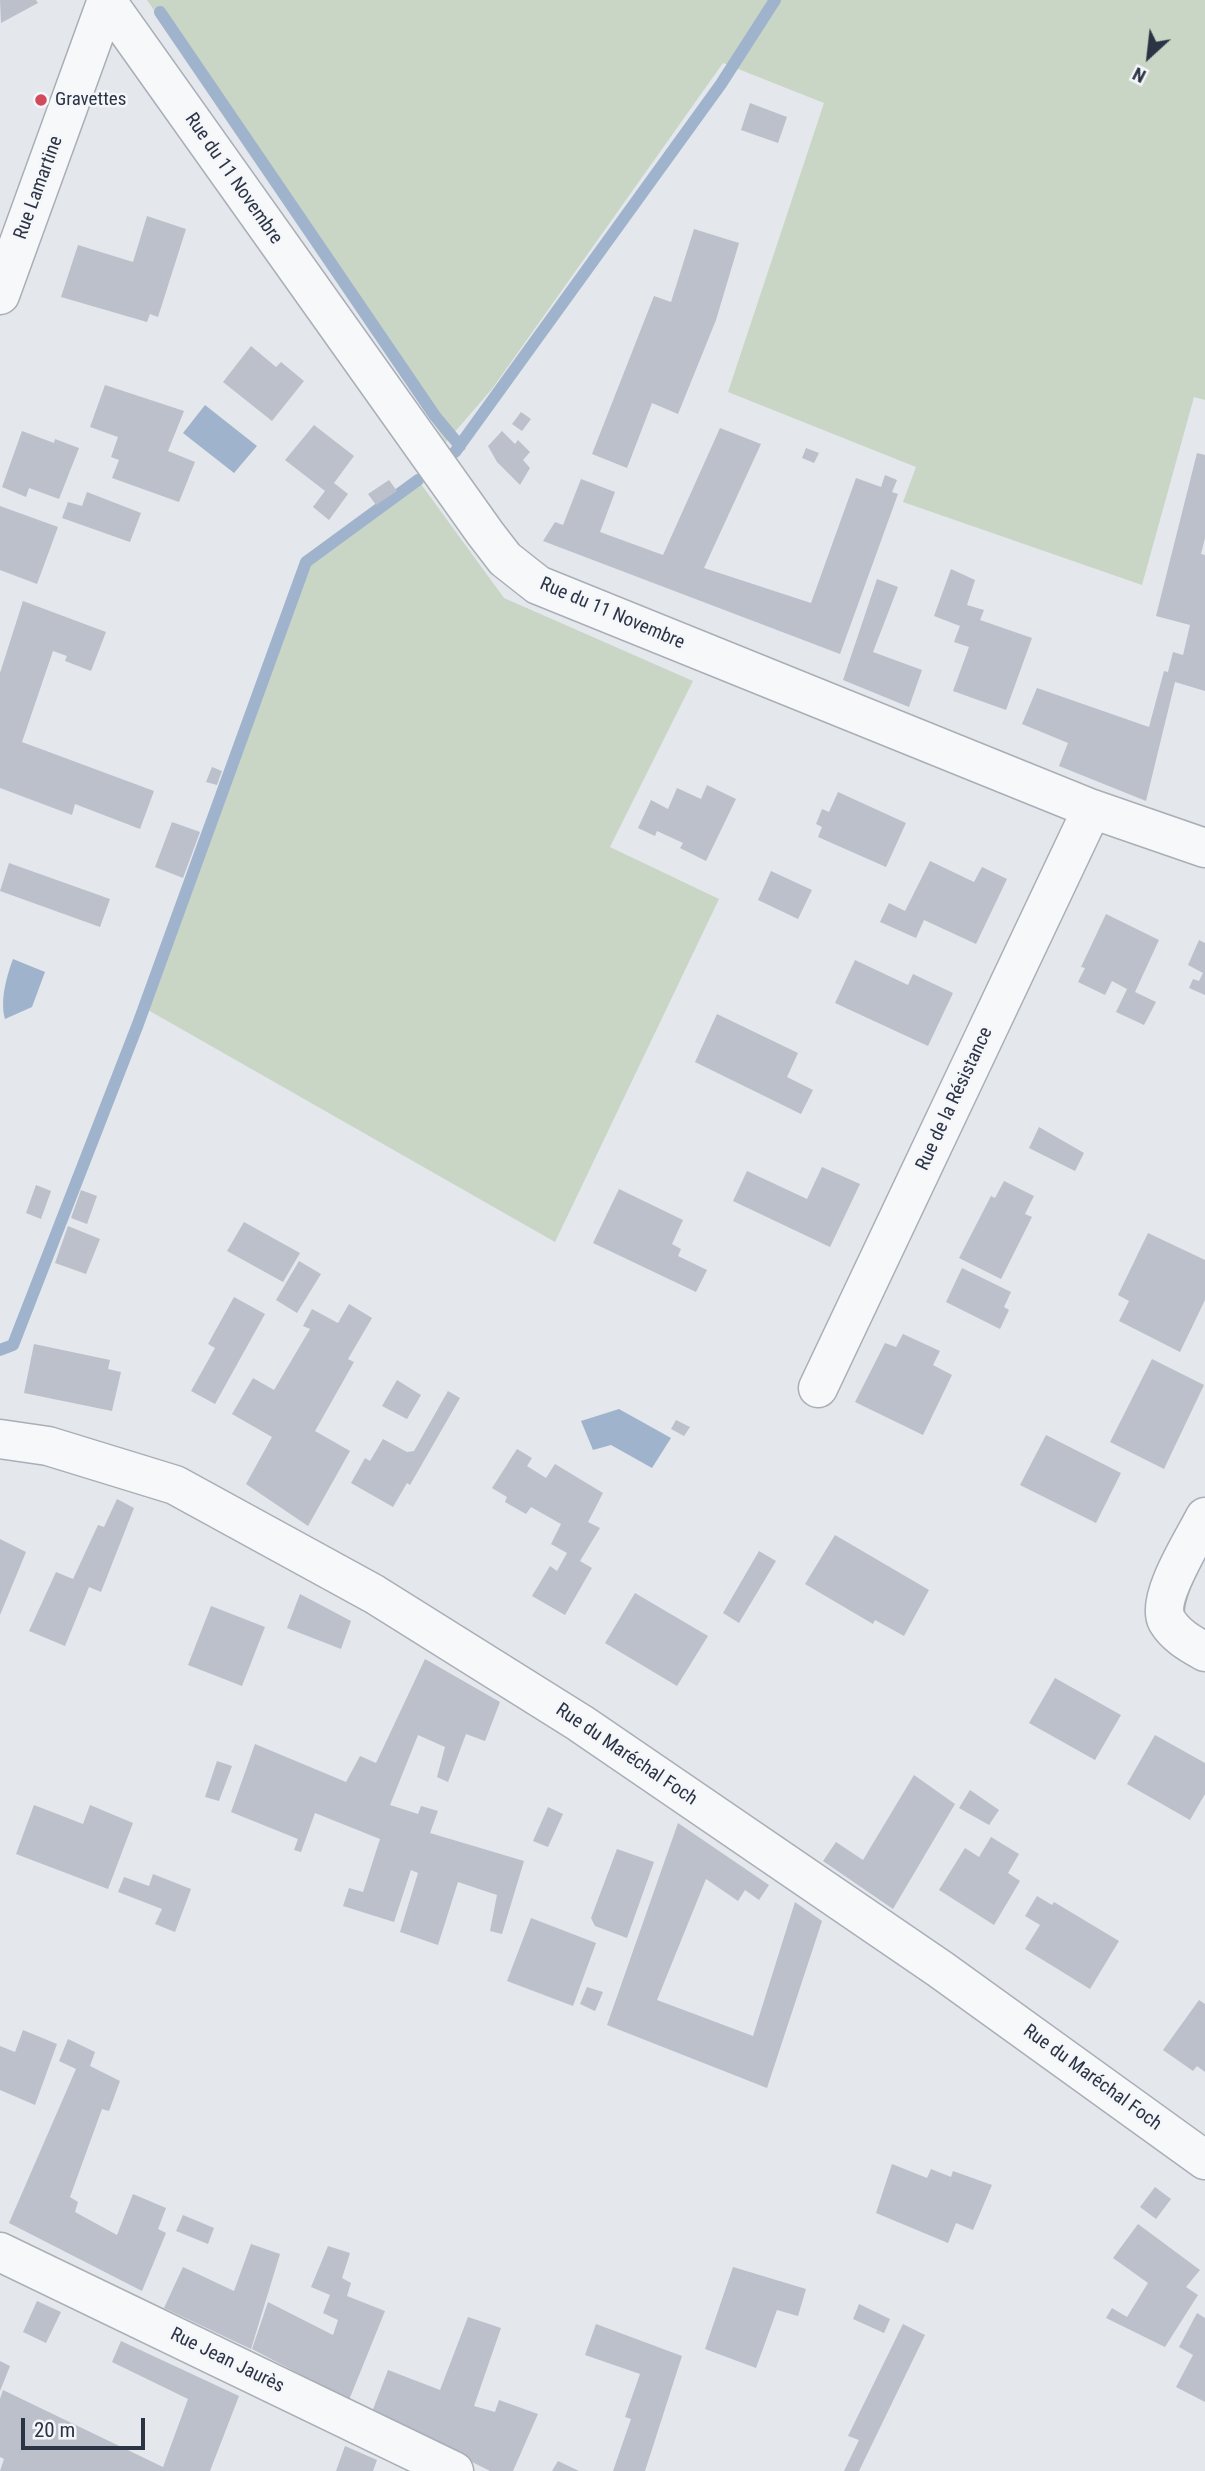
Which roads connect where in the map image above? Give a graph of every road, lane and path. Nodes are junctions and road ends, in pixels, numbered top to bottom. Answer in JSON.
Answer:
{"nodes":[{"id":1,"x":107,"y":1,"type":"edge"},
{"id":2,"x":0,"y":295,"type":"edge"},
{"id":3,"x":1092,"y":809,"type":"junction"},
{"id":4,"x":1205,"y":848,"type":"edge"},
{"id":5,"x":818,"y":1388,"type":"dead end"},
{"id":6,"x":0,"y":1439,"type":"edge"},
{"id":7,"x":1205,"y":1517,"type":"edge"},
{"id":8,"x":1205,"y":1652,"type":"edge"},
{"id":9,"x":1205,"y":2160,"type":"edge"},
{"id":10,"x":0,"y":2252,"type":"edge"},
{"id":11,"x":454,"y":2471,"type":"edge"}],
"edges":[{"from":1,"to":2,"type":"street","name":"Rue Lamartine"},
{"from":1,"to":3,"type":"street","name":"Rue du 11 Novembre"},
{"from":3,"to":4,"type":"street","name":"Rue du 11 Novembre"},
{"from":3,"to":5,"type":"street","name":"Rue de la Résistance"},
{"from":6,"to":9,"type":"street","name":"Rue du Maréchal Foch"},
{"from":7,"to":8,"type":"street"},
{"from":10,"to":11,"type":"street","name":"Rue Jean Jaurès"}]}
